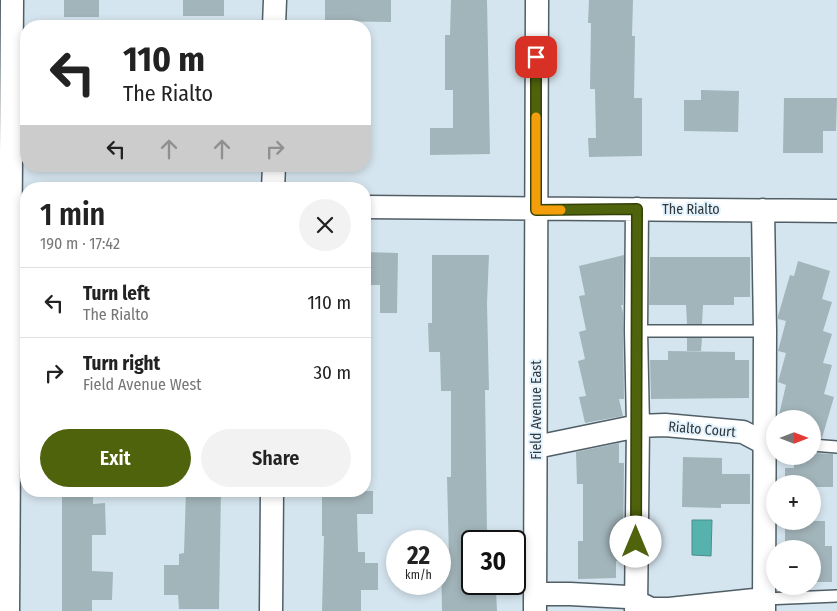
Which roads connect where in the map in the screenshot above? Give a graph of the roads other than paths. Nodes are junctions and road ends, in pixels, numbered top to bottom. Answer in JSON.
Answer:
{"nodes":[{"id":1,"x":12,"y":0,"type":"edge"},
{"id":2,"x":275,"y":0,"type":"edge"},
{"id":3,"x":537,"y":0,"type":"edge"},
{"id":4,"x":274,"y":20,"type":"edge"},
{"id":5,"x":12,"y":203,"type":"edge"},
{"id":6,"x":371,"y":207,"type":"edge"},
{"id":7,"x":637,"y":209,"type":"junction"},
{"id":8,"x":536,"y":210,"type":"junction"},
{"id":9,"x":763,"y":210,"type":"junction"},
{"id":10,"x":837,"y":211,"type":"edge"},
{"id":11,"x":636,"y":331,"type":"junction"},
{"id":12,"x":765,"y":331,"type":"junction"},
{"id":13,"x":769,"y":410,"type":"edge"},
{"id":14,"x":638,"y":426,"type":"junction"},
{"id":15,"x":766,"y":441,"type":"edge"},
{"id":16,"x":821,"y":446,"type":"edge"},
{"id":17,"x":536,"y":447,"type":"junction"},
{"id":18,"x":837,"y":447,"type":"edge"},
{"id":19,"x":769,"y":465,"type":"edge"},
{"id":20,"x":272,"y":497,"type":"edge"},
{"id":21,"x":837,"y":596,"type":"edge"},
{"id":22,"x":535,"y":602,"type":"edge"},
{"id":23,"x":764,"y":605,"type":"edge"},
{"id":24,"x":636,"y":606,"type":"edge"},
{"id":25,"x":8,"y":611,"type":"edge"},
{"id":26,"x":271,"y":611,"type":"edge"}],
"edges":[{"from":1,"to":5,"type":"street"},
{"from":2,"to":4,"type":"street"},
{"from":3,"to":8,"type":"street","name":"Field Avenue East"},
{"from":5,"to":25,"type":"street"},
{"from":6,"to":8,"type":"street","name":"The Rialto"},
{"from":7,"to":8,"type":"street","name":"The Rialto"},
{"from":7,"to":9,"type":"street","name":"The Rialto"},
{"from":7,"to":11,"type":"street"},
{"from":8,"to":17,"type":"street","name":"Field Avenue East"},
{"from":9,"to":10,"type":"street","name":"The Rialto"},
{"from":9,"to":12,"type":"street"},
{"from":11,"to":12,"type":"lane"},
{"from":11,"to":14,"type":"street"},
{"from":12,"to":13,"type":"street"},
{"from":14,"to":15,"type":"street","name":"Rialto Court"},
{"from":14,"to":17,"type":"street","name":"Rialto Court"},
{"from":14,"to":24,"type":"street"},
{"from":16,"to":18,"type":"lane"},
{"from":17,"to":22,"type":"street","name":"Field Avenue East"},
{"from":19,"to":23,"type":"street"},
{"from":20,"to":26,"type":"street"},
{"from":21,"to":23,"type":"lane"},
{"from":22,"to":24,"type":"street"},
{"from":23,"to":24,"type":"street"}]}
